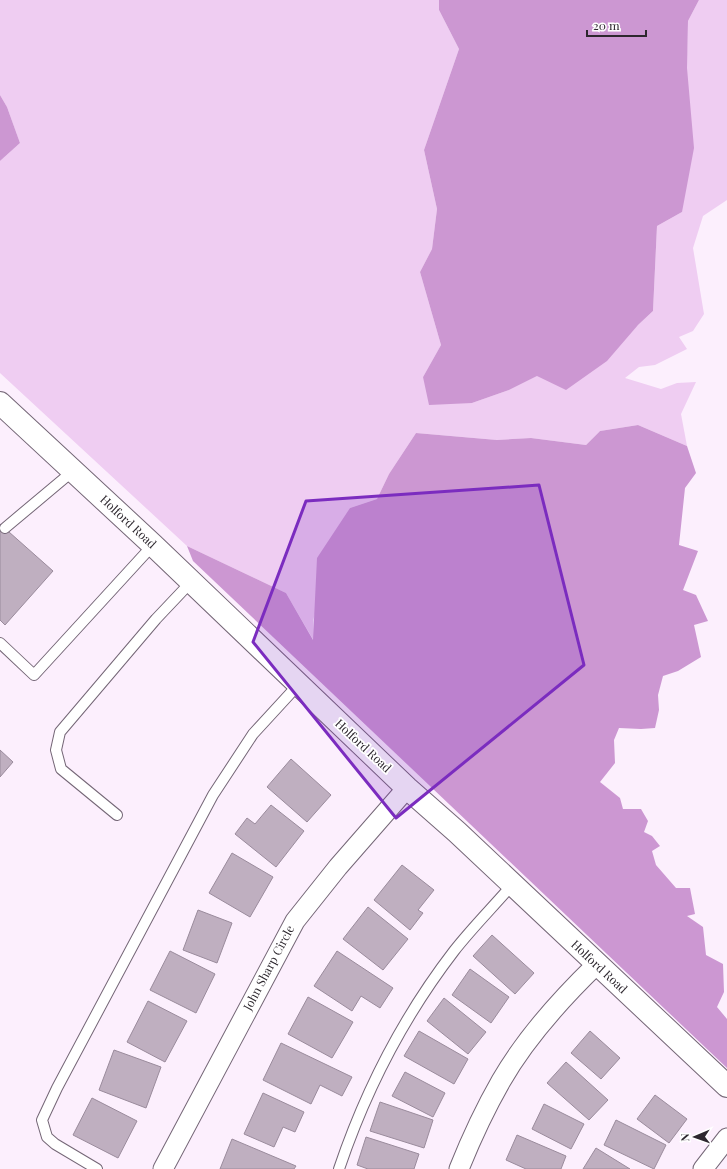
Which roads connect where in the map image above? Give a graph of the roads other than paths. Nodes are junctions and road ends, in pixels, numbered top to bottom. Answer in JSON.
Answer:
{"nodes":[{"id":1,"x":1,"y":408,"type":"edge"},
{"id":2,"x":73,"y":470,"type":"junction"},
{"id":3,"x":5,"y":528,"type":"dead end"},
{"id":4,"x":153,"y":545,"type":"junction"},
{"id":5,"x":191,"y":582,"type":"junction"},
{"id":6,"x":0,"y":643,"type":"edge"},
{"id":7,"x":298,"y":685,"type":"junction"},
{"id":8,"x":407,"y":788,"type":"junction"},
{"id":9,"x":118,"y":815,"type":"dead end"},
{"id":10,"x":512,"y":885,"type":"junction"},
{"id":11,"x":596,"y":965,"type":"junction"},
{"id":12,"x":727,"y":1086,"type":"edge"},
{"id":13,"x":727,"y":1138,"type":"edge"},
{"id":14,"x":97,"y":1169,"type":"edge"},
{"id":15,"x":163,"y":1169,"type":"edge"},
{"id":16,"x":339,"y":1169,"type":"edge"},
{"id":17,"x":459,"y":1169,"type":"edge"},
{"id":18,"x":703,"y":1169,"type":"edge"}],
"edges":[{"from":1,"to":2,"type":"street","name":"Holford Road"},
{"from":2,"to":3,"type":"lane"},
{"from":2,"to":4,"type":"street","name":"Holford Road"},
{"from":4,"to":5,"type":"street","name":"Holford Road"},
{"from":4,"to":6,"type":"lane"},
{"from":5,"to":7,"type":"street","name":"Holford Road"},
{"from":5,"to":9,"type":"lane"},
{"from":7,"to":8,"type":"street","name":"Holford Road"},
{"from":7,"to":14,"type":"lane"},
{"from":8,"to":10,"type":"street","name":"Holford Road"},
{"from":8,"to":15,"type":"street","name":"John Sharp Circle"},
{"from":10,"to":11,"type":"street","name":"Holford Road"},
{"from":10,"to":16,"type":"lane"},
{"from":11,"to":12,"type":"street","name":"Holford Road"},
{"from":11,"to":17,"type":"street"},
{"from":13,"to":18,"type":"street"}]}
